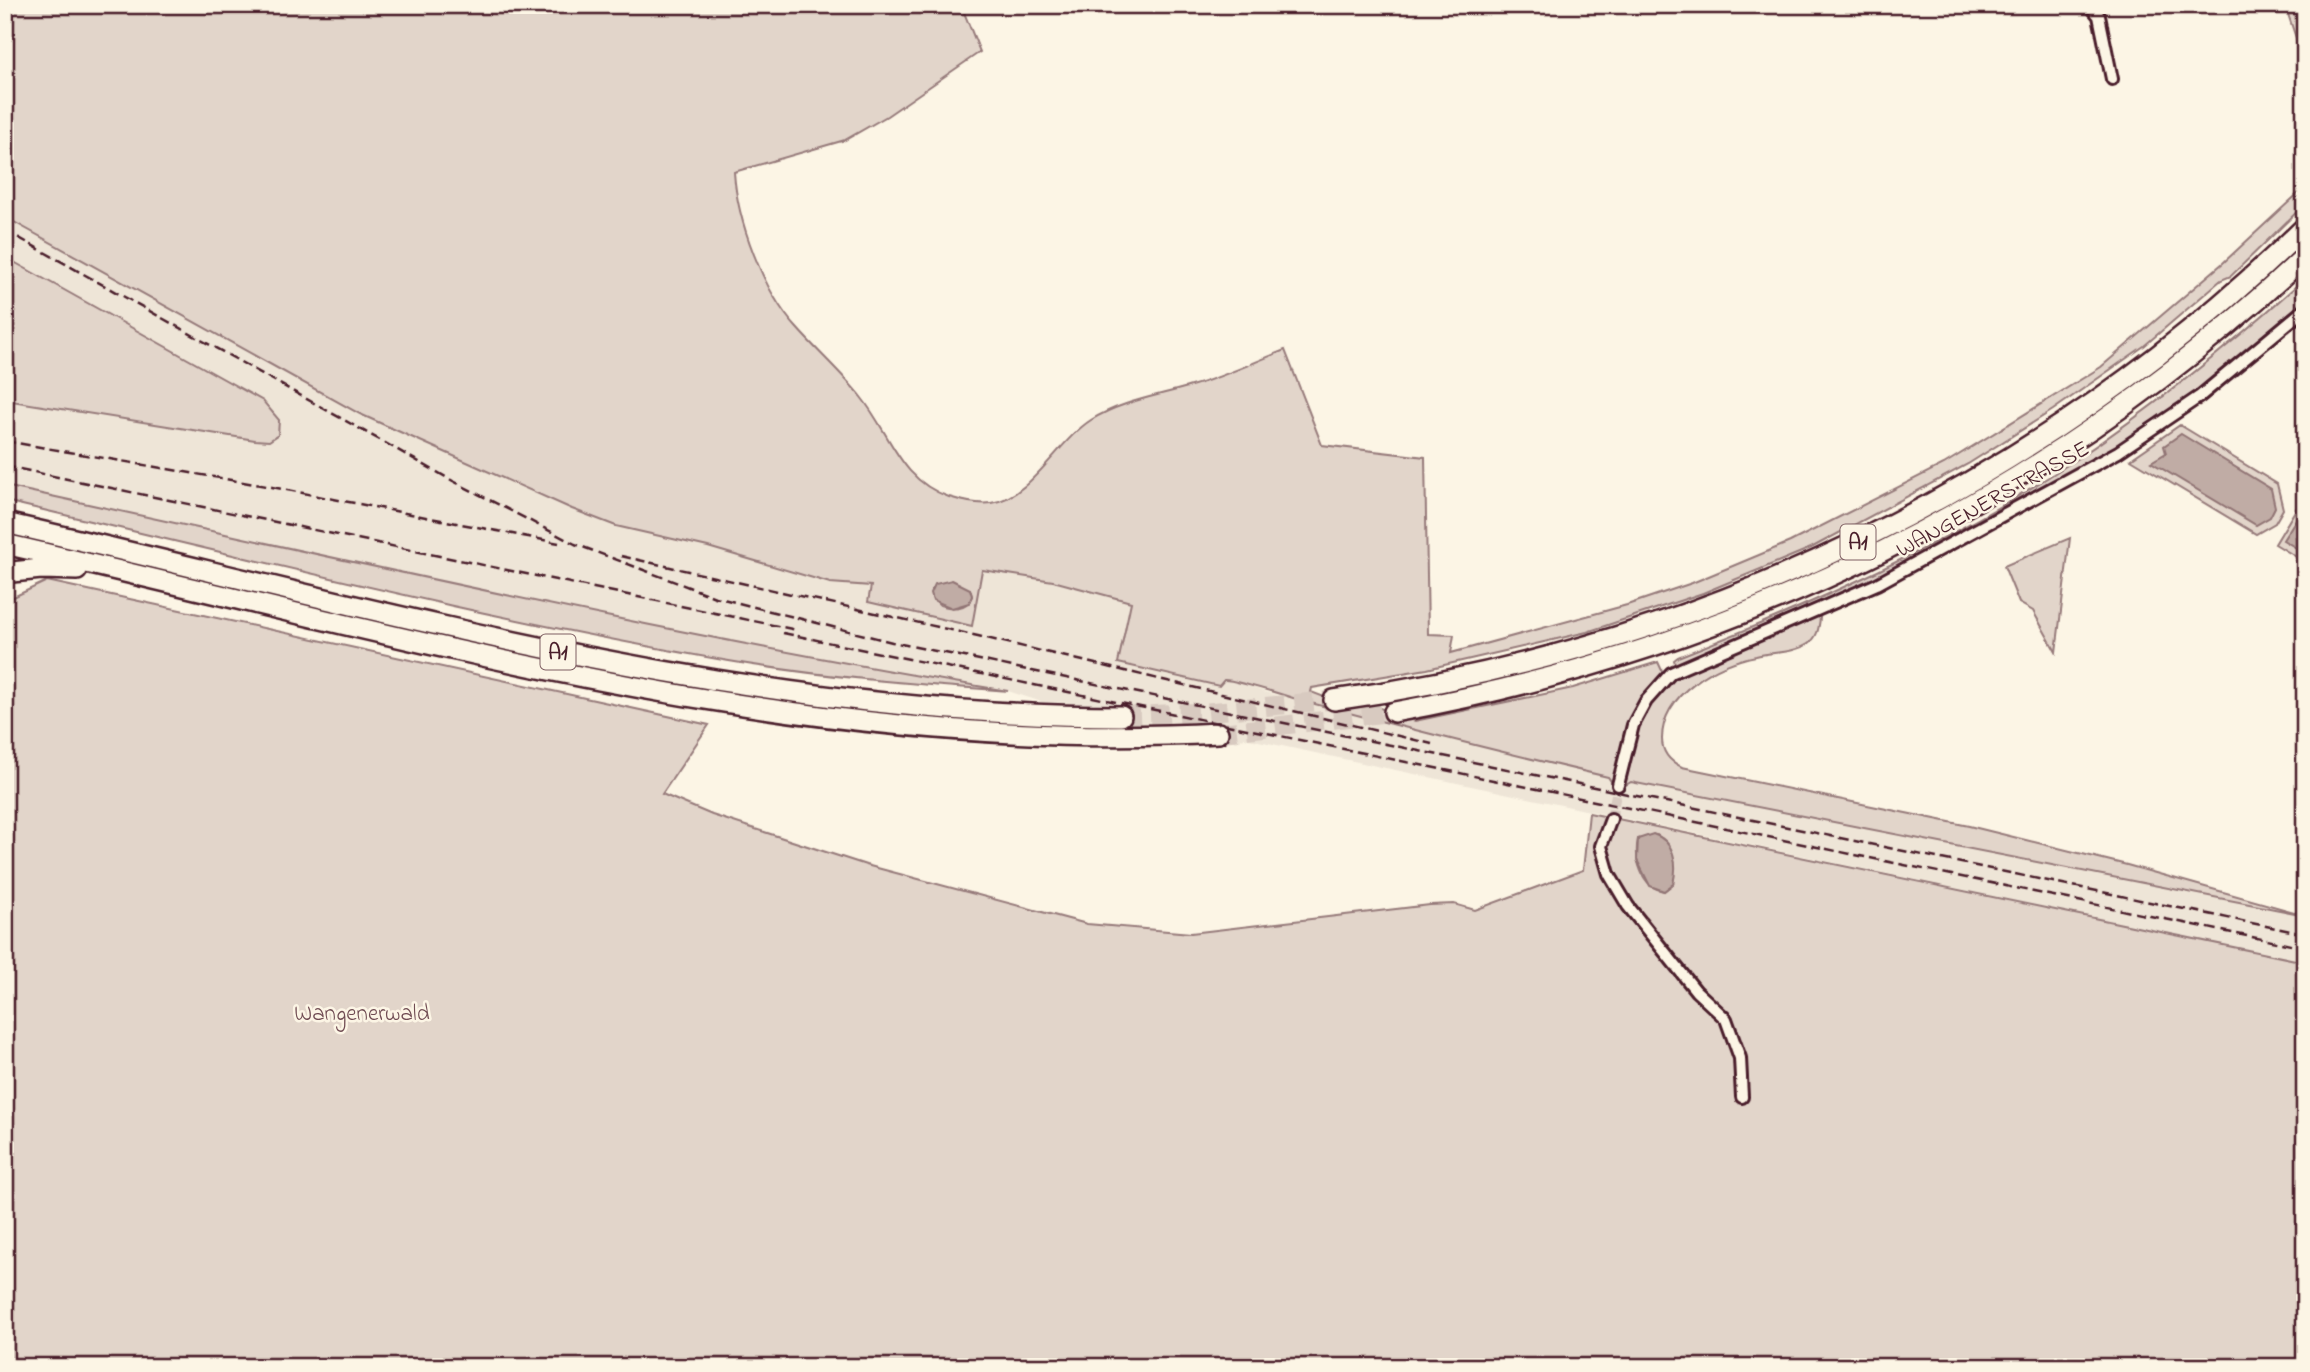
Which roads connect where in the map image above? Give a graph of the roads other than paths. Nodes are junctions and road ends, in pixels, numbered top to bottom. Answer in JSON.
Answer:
{"nodes":[{"id":1,"x":2090,"y":5,"type":"edge"},
{"id":2,"x":2112,"y":79,"type":"dead end"},
{"id":3,"x":2305,"y":227,"type":"edge"},
{"id":4,"x":2305,"y":256,"type":"edge"},
{"id":5,"x":2305,"y":309,"type":"edge"},
{"id":6,"x":5,"y":523,"type":"edge"},
{"id":7,"x":5,"y":544,"type":"edge"},
{"id":8,"x":122,"y":571,"type":"junction"},
{"id":9,"x":12,"y":572,"type":"dead end"},
{"id":10,"x":1334,"y":700,"type":"tunnel mouth"},
{"id":11,"x":1394,"y":712,"type":"tunnel mouth"},
{"id":12,"x":1121,"y":716,"type":"tunnel mouth"},
{"id":13,"x":1218,"y":733,"type":"tunnel mouth"},
{"id":14,"x":1618,"y":785,"type":"tunnel mouth"},
{"id":15,"x":1611,"y":818,"type":"tunnel mouth"},
{"id":16,"x":1742,"y":1097,"type":"dead end"}],
"edges":[{"from":1,"to":2,"type":"street"},
{"from":3,"to":10,"type":"highway","number":"A1"},
{"from":4,"to":11,"type":"highway","number":"A1"},
{"from":5,"to":14,"type":"street","name":"WANGENERSTRASSE"},
{"from":6,"to":12,"type":"highway","number":"A1"},
{"from":7,"to":8,"type":"highway","number":"A1"},
{"from":8,"to":9,"type":"highway","number":"A1"},
{"from":8,"to":13,"type":"highway","number":"A1"},
{"from":15,"to":16,"type":"street"}]}
